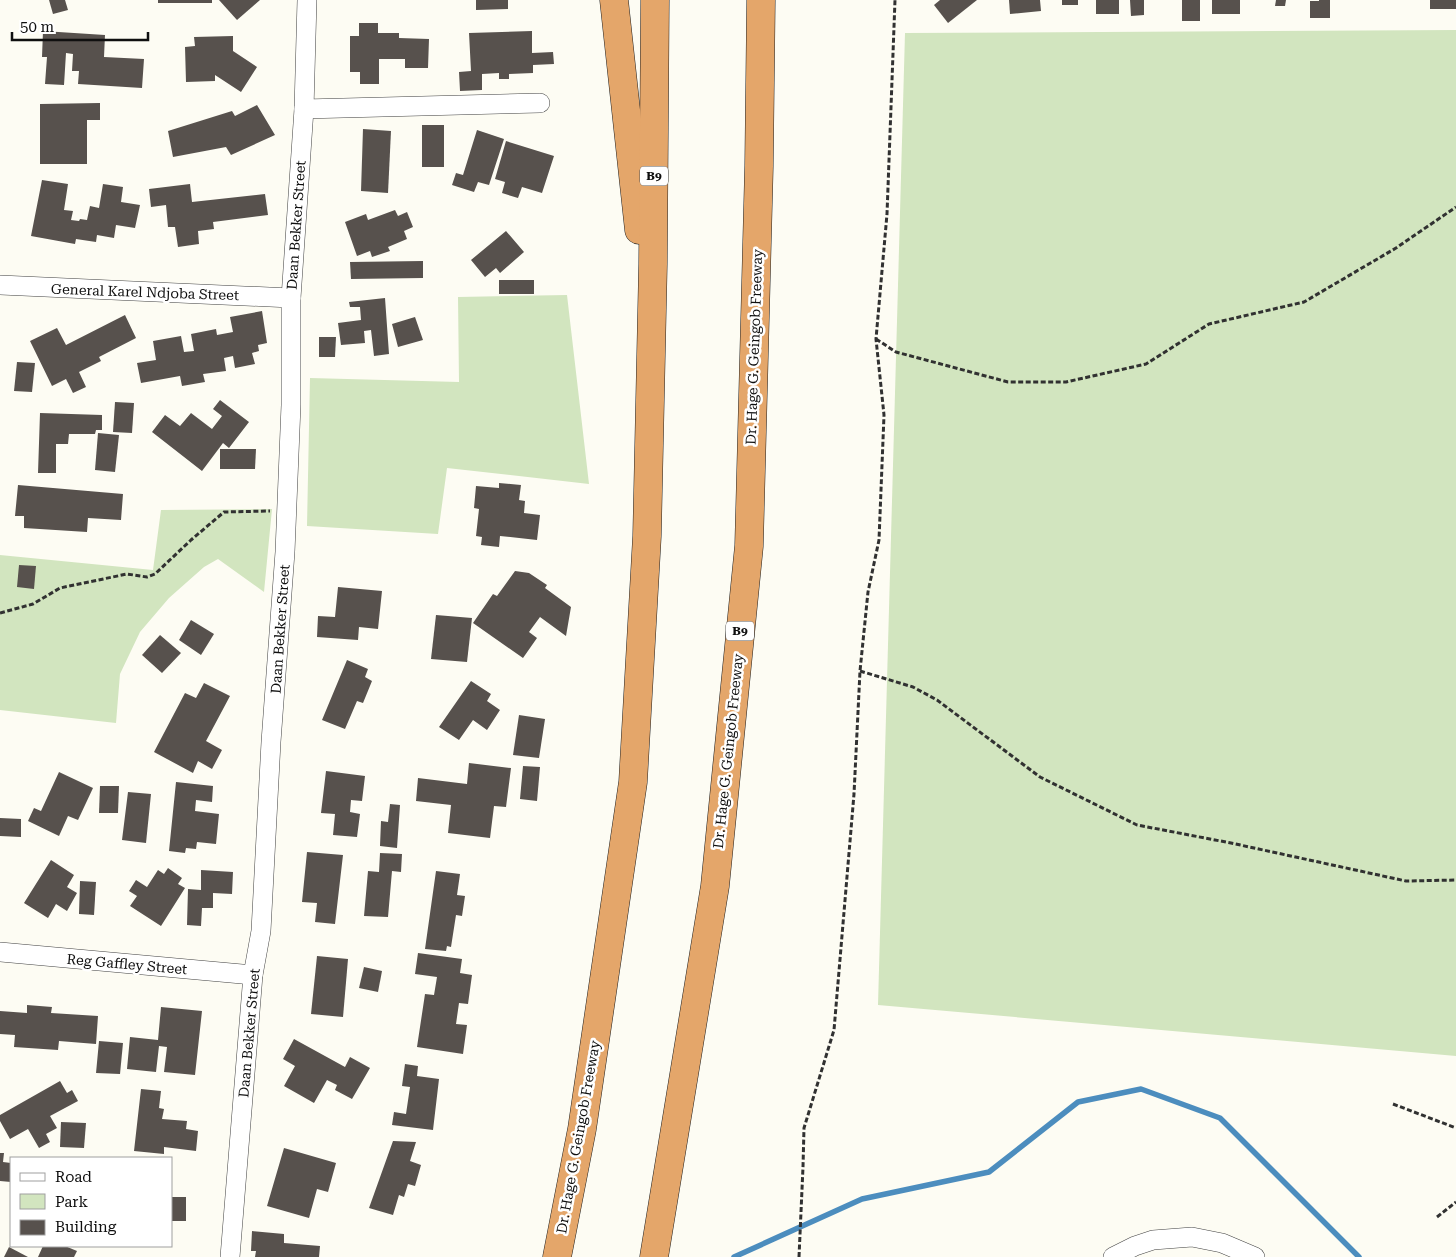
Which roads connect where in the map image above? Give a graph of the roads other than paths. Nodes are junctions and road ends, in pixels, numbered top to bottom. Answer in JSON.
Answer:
{"nodes":[{"id":1,"x":307,"y":0,"type":"edge"},
{"id":2,"x":614,"y":0,"type":"edge"},
{"id":3,"x":655,"y":0,"type":"edge"},
{"id":4,"x":760,"y":0,"type":"edge"},
{"id":5,"x":540,"y":103,"type":"dead end"},
{"id":6,"x":304,"y":109,"type":"junction"},
{"id":7,"x":0,"y":285,"type":"edge"},
{"id":8,"x":291,"y":298,"type":"junction"},
{"id":9,"x":652,"y":351,"type":"junction"},
{"id":10,"x":0,"y":952,"type":"edge"},
{"id":11,"x":253,"y":975,"type":"junction"},
{"id":12,"x":230,"y":1257,"type":"edge"},
{"id":13,"x":557,"y":1257,"type":"edge"},
{"id":14,"x":654,"y":1257,"type":"edge"},
{"id":15,"x":1113,"y":1257,"type":"edge"},
{"id":16,"x":1255,"y":1257,"type":"edge"}],
"edges":[{"from":1,"to":6,"type":"street","name":"Daan Bekker Street"},
{"from":2,"to":9,"type":"highway"},
{"from":3,"to":9,"type":"highway","name":"Dr. Hage G. Geingob Freeway","number":"B9"},
{"from":4,"to":14,"type":"highway","name":"Dr. Hage G. Geingob Freeway","number":"B9"},
{"from":5,"to":6,"type":"street"},
{"from":6,"to":8,"type":"street","name":"Daan Bekker Street"},
{"from":7,"to":8,"type":"street","name":"General Karel Ndjoba Street"},
{"from":8,"to":11,"type":"street","name":"Daan Bekker Street"},
{"from":9,"to":13,"type":"highway","name":"Dr. Hage G. Geingob Freeway","number":"B9"},
{"from":10,"to":11,"type":"street","name":"Reg Gaffley Street"},
{"from":11,"to":12,"type":"street","name":"Daan Bekker Street"},
{"from":15,"to":16,"type":"street"}]}
